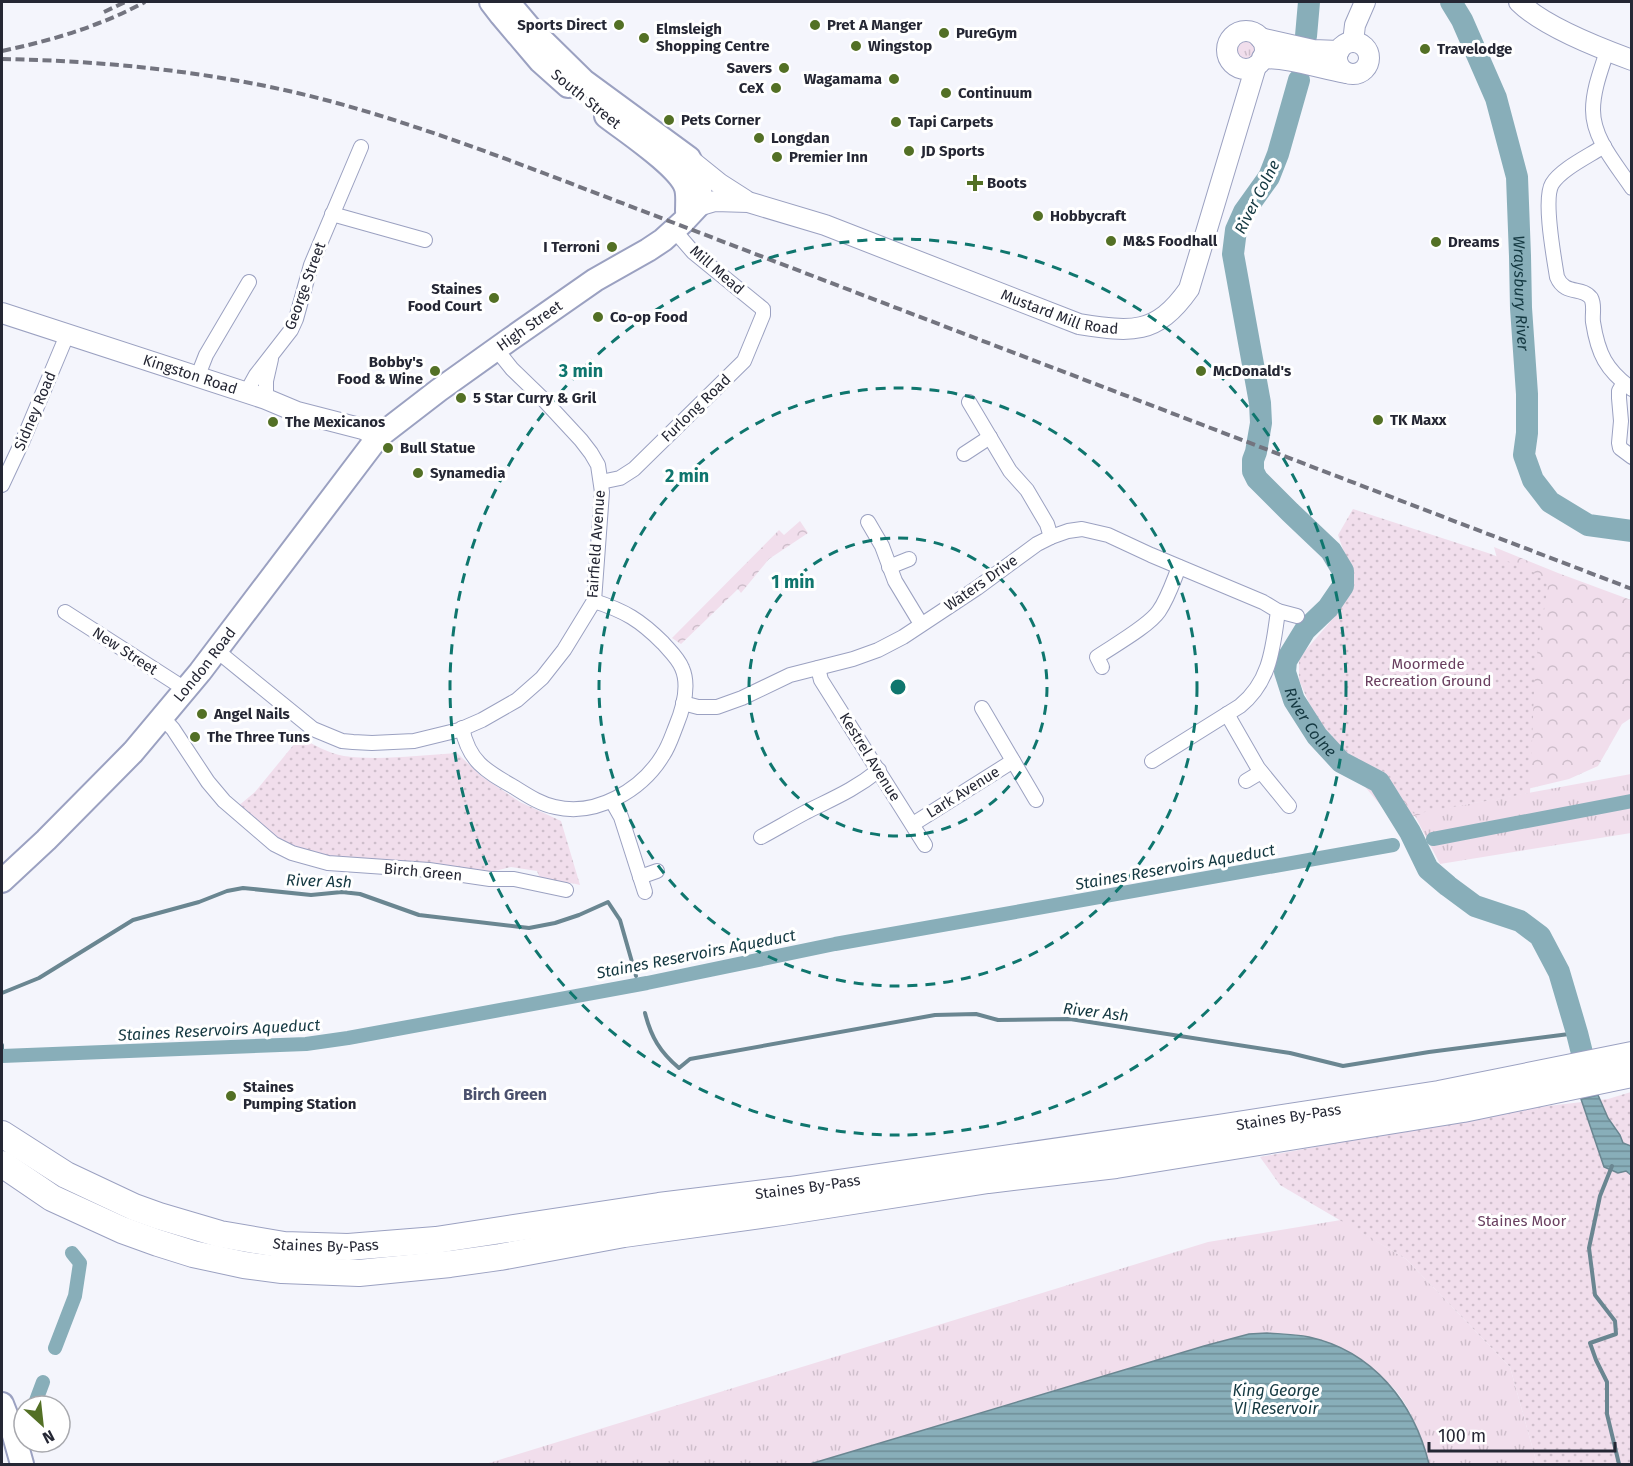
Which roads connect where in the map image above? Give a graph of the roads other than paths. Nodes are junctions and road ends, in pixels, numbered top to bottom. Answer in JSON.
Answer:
{"nodes":[{"id":1,"x":491,"y":2,"type":"edge"},
{"id":2,"x":508,"y":2,"type":"edge"},
{"id":3,"x":1365,"y":2,"type":"edge"},
{"id":4,"x":1519,"y":2,"type":"edge"},
{"id":5,"x":1260,"y":38,"type":"junction"},
{"id":6,"x":1346,"y":47,"type":"junction"},
{"id":7,"x":1607,"y":51,"type":"junction"},
{"id":8,"x":1632,"y":60,"type":"edge"},
{"id":9,"x":1252,"y":64,"type":"junction"},
{"id":10,"x":1346,"y":73,"type":"junction"},
{"id":11,"x":1604,"y":146,"type":"junction"},
{"id":12,"x":361,"y":147,"type":"dead end"},
{"id":13,"x":1632,"y":188,"type":"edge"},
{"id":14,"x":693,"y":202,"type":"junction"},
{"id":15,"x":748,"y":202,"type":"junction"},
{"id":16,"x":332,"y":214,"type":"junction"},
{"id":17,"x":425,"y":240,"type":"dead end"},
{"id":18,"x":249,"y":282,"type":"dead end"},
{"id":19,"x":763,"y":309,"type":"joint"},
{"id":20,"x":2,"y":313,"type":"edge"},
{"id":21,"x":67,"y":335,"type":"junction"},
{"id":22,"x":496,"y":349,"type":"junction"},
{"id":23,"x":272,"y":354,"type":"junction"},
{"id":24,"x":197,"y":378,"type":"junction"},
{"id":25,"x":1627,"y":386,"type":"edge"},
{"id":26,"x":246,"y":393,"type":"junction"},
{"id":27,"x":266,"y":399,"type":"junction"},
{"id":28,"x":969,"y":402,"type":"dead end"},
{"id":29,"x":378,"y":436,"type":"junction"},
{"id":30,"x":990,"y":437,"type":"junction"},
{"id":31,"x":964,"y":454,"type":"dead end"},
{"id":32,"x":1632,"y":457,"type":"edge"},
{"id":33,"x":601,"y":482,"type":"junction"},
{"id":34,"x":2,"y":485,"type":"edge"},
{"id":35,"x":868,"y":522,"type":"dead end"},
{"id":36,"x":1051,"y":537,"type":"junction"},
{"id":37,"x":909,"y":559,"type":"dead end"},
{"id":38,"x":889,"y":567,"type":"junction"},
{"id":39,"x":1179,"y":567,"type":"junction"},
{"id":40,"x":594,"y":601,"type":"junction"},
{"id":41,"x":1278,"y":611,"type":"junction"},
{"id":42,"x":65,"y":612,"type":"dead end"},
{"id":43,"x":1297,"y":616,"type":"dead end"},
{"id":44,"x":921,"y":624,"type":"junction"},
{"id":45,"x":216,"y":650,"type":"junction"},
{"id":46,"x":1102,"y":667,"type":"dead end"},
{"id":47,"x":818,"y":668,"type":"junction"},
{"id":48,"x":185,"y":689,"type":"junction"},
{"id":49,"x":683,"y":704,"type":"junction"},
{"id":50,"x":982,"y":708,"type":"dead end"},
{"id":51,"x":1227,"y":714,"type":"junction"},
{"id":52,"x":162,"y":717,"type":"junction"},
{"id":53,"x":462,"y":728,"type":"junction"},
{"id":54,"x":1013,"y":761,"type":"junction"},
{"id":55,"x":1152,"y":761,"type":"dead end"},
{"id":56,"x":879,"y":770,"type":"junction"},
{"id":57,"x":1261,"y":772,"type":"junction"},
{"id":58,"x":1246,"y":781,"type":"dead end"},
{"id":59,"x":1036,"y":800,"type":"dead end"},
{"id":60,"x":612,"y":801,"type":"junction"},
{"id":61,"x":1289,"y":806,"type":"dead end"},
{"id":62,"x":913,"y":824,"type":"junction"},
{"id":63,"x":761,"y":837,"type":"dead end"},
{"id":64,"x":925,"y":845,"type":"dead end"},
{"id":65,"x":657,"y":871,"type":"dead end"},
{"id":66,"x":640,"y":877,"type":"junction"},
{"id":67,"x":4,"y":880,"type":"edge"},
{"id":68,"x":566,"y":890,"type":"dead end"},
{"id":69,"x":645,"y":892,"type":"dead end"},
{"id":70,"x":1622,"y":1067,"type":"edge"},
{"id":71,"x":1537,"y":1084,"type":"junction"},
{"id":72,"x":2,"y":1134,"type":"edge"},
{"id":73,"x":2,"y":1164,"type":"edge"},
{"id":74,"x":2,"y":1404,"type":"edge"},
{"id":75,"x":22,"y":1464,"type":"edge"}],
"edges":[{"from":1,"to":14,"type":"main road","name":"South Street"},
{"from":2,"to":14,"type":"main road","name":"South Street"},
{"from":3,"to":6,"type":"street"},
{"from":4,"to":7,"type":"street"},
{"from":5,"to":6,"type":"street"},
{"from":5,"to":9,"type":"street"},
{"from":5,"to":9,"type":"street"},
{"from":6,"to":10,"type":"street"},
{"from":6,"to":10,"type":"street"},
{"from":7,"to":8,"type":"street"},
{"from":7,"to":11,"type":"street"},
{"from":9,"to":10,"type":"street"},
{"from":9,"to":15,"type":"street","name":"Mustard Mill Road"},
{"from":11,"to":13,"type":"street"},
{"from":11,"to":25,"type":"street"},
{"from":12,"to":16,"type":"street","name":"George Street"},
{"from":14,"to":15,"type":"street","name":"Mustard Mill Road"},
{"from":14,"to":15,"type":"street","name":"Mustard Mill Road"},
{"from":14,"to":19,"type":"street","name":"Mill Mead"},
{"from":14,"to":22,"type":"main road","name":"High Street"},
{"from":16,"to":17,"type":"street"},
{"from":16,"to":23,"type":"street","name":"George Street"},
{"from":18,"to":24,"type":"street"},
{"from":19,"to":33,"type":"street","name":"Furlong Road"},
{"from":20,"to":21,"type":"street","name":"Kingston Road"},
{"from":21,"to":24,"type":"street","name":"Kingston Road"},
{"from":21,"to":34,"type":"street","name":"Sidney Road"},
{"from":22,"to":29,"type":"main road","name":"High Street"},
{"from":22,"to":33,"type":"street","name":"Fairfield Avenue"},
{"from":23,"to":26,"type":"street","name":"George Street"},
{"from":23,"to":27,"type":"street","name":"George Street"},
{"from":24,"to":26,"type":"street","name":"Kingston Road"},
{"from":25,"to":32,"type":"street"},
{"from":26,"to":27,"type":"street","name":"Kingston Road"},
{"from":27,"to":29,"type":"street","name":"Kingston Road"},
{"from":28,"to":30,"type":"street"},
{"from":29,"to":45,"type":"main road","name":"London Road"},
{"from":30,"to":31,"type":"street"},
{"from":30,"to":36,"type":"street"},
{"from":33,"to":40,"type":"street","name":"Fairfield Avenue"},
{"from":35,"to":38,"type":"street"},
{"from":36,"to":39,"type":"street","name":"Waters Drive"},
{"from":36,"to":44,"type":"street","name":"Waters Drive"},
{"from":37,"to":38,"type":"street"},
{"from":38,"to":44,"type":"street"},
{"from":39,"to":41,"type":"street","name":"Waters Drive"},
{"from":39,"to":46,"type":"street"},
{"from":40,"to":49,"type":"street"},
{"from":40,"to":53,"type":"street","name":"Fairfield Avenue"},
{"from":41,"to":43,"type":"street","name":"Waters Drive"},
{"from":41,"to":51,"type":"street"},
{"from":42,"to":48,"type":"street","name":"New Street"},
{"from":44,"to":47,"type":"street","name":"Waters Drive"},
{"from":45,"to":48,"type":"main road","name":"London Road"},
{"from":45,"to":53,"type":"street","name":"Fairfield Avenue"},
{"from":47,"to":49,"type":"street","name":"Waters Drive"},
{"from":47,"to":56,"type":"street","name":"Kestrel Avenue"},
{"from":48,"to":52,"type":"main road","name":"London Road"},
{"from":49,"to":60,"type":"street"},
{"from":50,"to":54,"type":"street","name":"Lark Avenue"},
{"from":51,"to":55,"type":"street"},
{"from":51,"to":57,"type":"street"},
{"from":52,"to":67,"type":"main road","name":"London Road"},
{"from":52,"to":68,"type":"street","name":"Birch Green"},
{"from":53,"to":60,"type":"street"},
{"from":54,"to":59,"type":"street","name":"Lark Avenue"},
{"from":54,"to":62,"type":"street","name":"Lark Avenue"},
{"from":56,"to":62,"type":"street","name":"Kestrel Avenue"},
{"from":56,"to":63,"type":"street"},
{"from":57,"to":58,"type":"street"},
{"from":57,"to":61,"type":"street"},
{"from":60,"to":66,"type":"street"},
{"from":62,"to":64,"type":"street","name":"Kestrel Avenue"},
{"from":65,"to":66,"type":"street"},
{"from":66,"to":69,"type":"street"},
{"from":70,"to":71,"type":"highway","name":"Staines By-Pass"},
{"from":71,"to":72,"type":"highway","name":"Staines By-Pass"},
{"from":71,"to":73,"type":"highway","name":"Staines By-Pass"},
{"from":74,"to":75,"type":"main road"}]}
